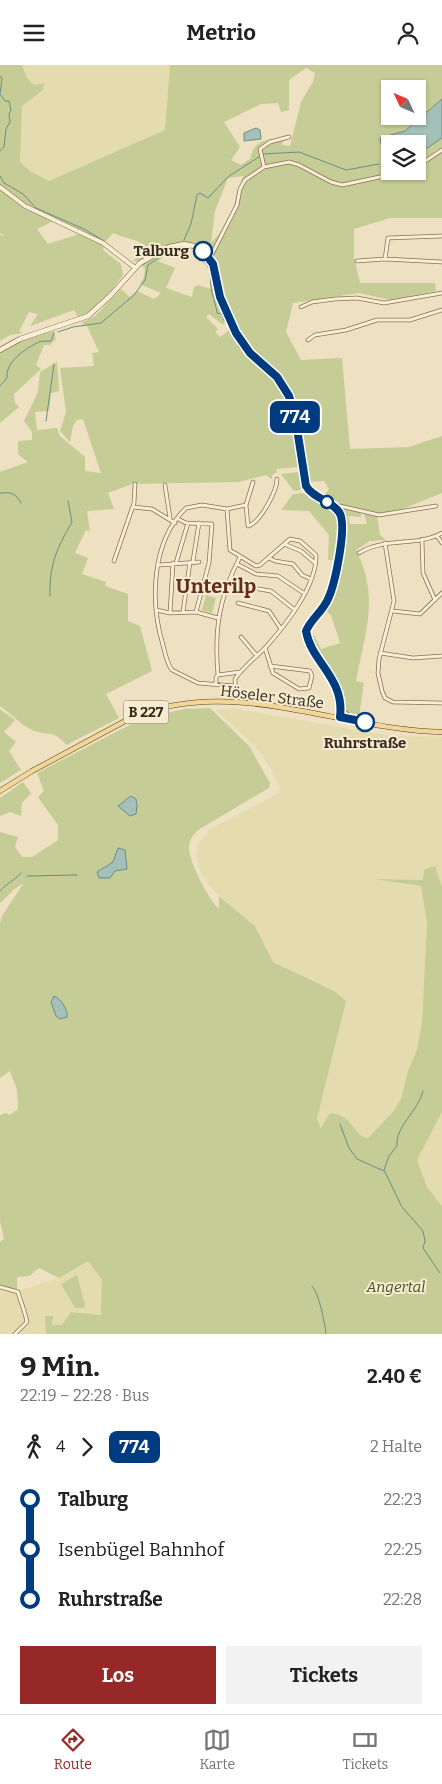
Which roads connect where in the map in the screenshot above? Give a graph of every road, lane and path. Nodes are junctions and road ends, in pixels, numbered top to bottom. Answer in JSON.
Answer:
{"nodes":[{"id":1,"x":288,"y":137,"type":"dead end"},
{"id":2,"x":442,"y":150,"type":"edge"},
{"id":3,"x":426,"y":161,"type":"edge"},
{"id":4,"x":264,"y":165,"type":"junction"},
{"id":5,"x":381,"y":177,"type":"edge"},
{"id":6,"x":0,"y":187,"type":"edge"},
{"id":7,"x":442,"y":236,"type":"edge"},
{"id":8,"x":210,"y":259,"type":"junction"},
{"id":9,"x":385,"y":259,"type":"junction"},
{"id":10,"x":357,"y":261,"type":"dead end"},
{"id":11,"x":442,"y":262,"type":"edge"},
{"id":12,"x":134,"y":267,"type":"junction"},
{"id":13,"x":442,"y":293,"type":"edge"},
{"id":14,"x":301,"y":307,"type":"dead end"},
{"id":15,"x":442,"y":310,"type":"edge"},
{"id":16,"x":308,"y":340,"type":"dead end"},
{"id":17,"x":0,"y":349,"type":"edge"},
{"id":18,"x":277,"y":479,"type":"dead end"},
{"id":19,"x":253,"y":482,"type":"dead end"},
{"id":20,"x":135,"y":484,"type":"dead end"},
{"id":21,"x":165,"y":485,"type":"dead end"},
{"id":22,"x":246,"y":505,"type":"junction"},
{"id":23,"x":436,"y":506,"type":"dead end"},
{"id":24,"x":133,"y":507,"type":"junction"},
{"id":25,"x":336,"y":508,"type":"junction"},
{"id":26,"x":227,"y":509,"type":"junction"},
{"id":27,"x":170,"y":519,"type":"junction"},
{"id":28,"x":178,"y":519,"type":"junction"},
{"id":29,"x":175,"y":523,"type":"junction"},
{"id":30,"x":188,"y":523,"type":"junction"},
{"id":31,"x":200,"y":523,"type":"junction"},
{"id":32,"x":442,"y":533,"type":"edge"},
{"id":33,"x":437,"y":536,"type":"junction"},
{"id":34,"x":422,"y":539,"type":"junction"},
{"id":35,"x":385,"y":543,"type":"junction"},
{"id":36,"x":442,"y":543,"type":"edge"},
{"id":37,"x":284,"y":544,"type":"junction"},
{"id":38,"x":359,"y":553,"type":"dead end"},
{"id":39,"x":240,"y":557,"type":"junction"},
{"id":40,"x":269,"y":558,"type":"junction"},
{"id":41,"x":114,"y":561,"type":"dead end"},
{"id":42,"x":191,"y":562,"type":"junction"},
{"id":43,"x":199,"y":562,"type":"dead end"},
{"id":44,"x":174,"y":563,"type":"junction"},
{"id":45,"x":237,"y":563,"type":"junction"},
{"id":46,"x":315,"y":563,"type":"junction"},
{"id":47,"x":159,"y":565,"type":"junction"},
{"id":48,"x":311,"y":579,"type":"junction"},
{"id":49,"x":229,"y":581,"type":"junction"},
{"id":50,"x":442,"y":593,"type":"edge"},
{"id":51,"x":305,"y":594,"type":"junction"},
{"id":52,"x":435,"y":600,"type":"junction"},
{"id":53,"x":238,"y":603,"type":"dead end"},
{"id":54,"x":156,"y":610,"type":"junction"},
{"id":55,"x":295,"y":610,"type":"junction"},
{"id":56,"x":393,"y":611,"type":"junction"},
{"id":57,"x":183,"y":612,"type":"junction"},
{"id":58,"x":196,"y":612,"type":"junction"},
{"id":59,"x":170,"y":613,"type":"junction"},
{"id":60,"x":218,"y":617,"type":"junction"},
{"id":61,"x":281,"y":629,"type":"junction"},
{"id":62,"x":241,"y":637,"type":"dead end"},
{"id":63,"x":265,"y":648,"type":"junction"},
{"id":64,"x":380,"y":653,"type":"junction"},
{"id":65,"x":257,"y":656,"type":"junction"},
{"id":66,"x":442,"y":656,"type":"edge"},
{"id":67,"x":270,"y":665,"type":"junction"},
{"id":68,"x":240,"y":671,"type":"junction"},
{"id":69,"x":218,"y":675,"type":"junction"},
{"id":70,"x":216,"y":685,"type":"junction"},
{"id":71,"x":235,"y":686,"type":"junction"},
{"id":72,"x":236,"y":703,"type":"junction"},
{"id":73,"x":442,"y":703,"type":"edge"},
{"id":74,"x":341,"y":711,"type":"junction"},
{"id":75,"x":340,"y":717,"type":"junction"},
{"id":76,"x":354,"y":720,"type":"junction"},
{"id":77,"x":442,"y":732,"type":"edge"},
{"id":78,"x":0,"y":791,"type":"edge"},
{"id":79,"x":0,"y":1287,"type":"edge"},
{"id":80,"x":15,"y":1334,"type":"edge"}],
"edges":[{"from":1,"to":4,"type":"street"},
{"from":2,"to":3,"type":"street"},
{"from":4,"to":5,"type":"street"},
{"from":4,"to":8,"type":"street"},
{"from":6,"to":12,"type":"street"},
{"from":7,"to":9,"type":"street"},
{"from":8,"to":12,"type":"main road"},
{"from":8,"to":25,"type":"main road"},
{"from":9,"to":10,"type":"street"},
{"from":9,"to":11,"type":"street"},
{"from":12,"to":17,"type":"main road"},
{"from":13,"to":14,"type":"street"},
{"from":15,"to":16,"type":"street"},
{"from":18,"to":22,"type":"street"},
{"from":19,"to":22,"type":"street"},
{"from":20,"to":24,"type":"street"},
{"from":21,"to":27,"type":"street"},
{"from":22,"to":26,"type":"street"},
{"from":23,"to":25,"type":"street"},
{"from":24,"to":27,"type":"street"},
{"from":24,"to":41,"type":"street"},
{"from":25,"to":74,"type":"main road"},
{"from":26,"to":28,"type":"street"},
{"from":26,"to":39,"type":"street"},
{"from":27,"to":29,"type":"street"},
{"from":28,"to":29,"type":"street"},
{"from":28,"to":30,"type":"street"},
{"from":29,"to":47,"type":"street"},
{"from":30,"to":31,"type":"street"},
{"from":30,"to":44,"type":"street"},
{"from":31,"to":42,"type":"street"},
{"from":31,"to":58,"type":"street"},
{"from":32,"to":33,"type":"street"},
{"from":33,"to":34,"type":"street"},
{"from":33,"to":36,"type":"street"},
{"from":34,"to":35,"type":"street"},
{"from":34,"to":52,"type":"street"},
{"from":35,"to":38,"type":"street"},
{"from":35,"to":56,"type":"street"},
{"from":37,"to":40,"type":"street"},
{"from":37,"to":46,"type":"street"},
{"from":37,"to":46,"type":"street"},
{"from":39,"to":40,"type":"street"},
{"from":39,"to":45,"type":"street"},
{"from":40,"to":48,"type":"street"},
{"from":42,"to":43,"type":"street"},
{"from":42,"to":44,"type":"street"},
{"from":42,"to":57,"type":"street"},
{"from":44,"to":47,"type":"street"},
{"from":44,"to":59,"type":"street"},
{"from":45,"to":49,"type":"street"},
{"from":45,"to":51,"type":"street"},
{"from":46,"to":48,"type":"street"},
{"from":47,"to":54,"type":"street"},
{"from":48,"to":51,"type":"street"},
{"from":49,"to":55,"type":"street"},
{"from":49,"to":60,"type":"street"},
{"from":50,"to":52,"type":"street"},
{"from":51,"to":55,"type":"street"},
{"from":52,"to":56,"type":"street"},
{"from":53,"to":61,"type":"street"},
{"from":54,"to":59,"type":"street"},
{"from":54,"to":70,"type":"street"},
{"from":55,"to":61,"type":"street"},
{"from":56,"to":64,"type":"street"},
{"from":57,"to":58,"type":"street"},
{"from":57,"to":59,"type":"street"},
{"from":58,"to":60,"type":"street"},
{"from":60,"to":69,"type":"street"},
{"from":61,"to":63,"type":"street"},
{"from":62,"to":65,"type":"street"},
{"from":63,"to":65,"type":"street"},
{"from":63,"to":67,"type":"street"},
{"from":64,"to":66,"type":"street"},
{"from":64,"to":73,"type":"street"},
{"from":65,"to":68,"type":"street"},
{"from":67,"to":67,"type":"street"},
{"from":68,"to":69,"type":"street"},
{"from":68,"to":71,"type":"street"},
{"from":69,"to":70,"type":"street"},
{"from":70,"to":71,"type":"street"},
{"from":71,"to":72,"type":"street"},
{"from":72,"to":75,"type":"main road","name":"Höseler Straße","number":"B 227"},
{"from":72,"to":78,"type":"main road","name":"Höseler Straße","number":"B 227"},
{"from":74,"to":75,"type":"main road"},
{"from":74,"to":76,"type":"main road"},
{"from":75,"to":76,"type":"main road","name":"Höseler Straße","number":"B 227"},
{"from":76,"to":77,"type":"main road","name":"Höseler Straße","number":"B 227"},
{"from":79,"to":80,"type":"street"}]}
